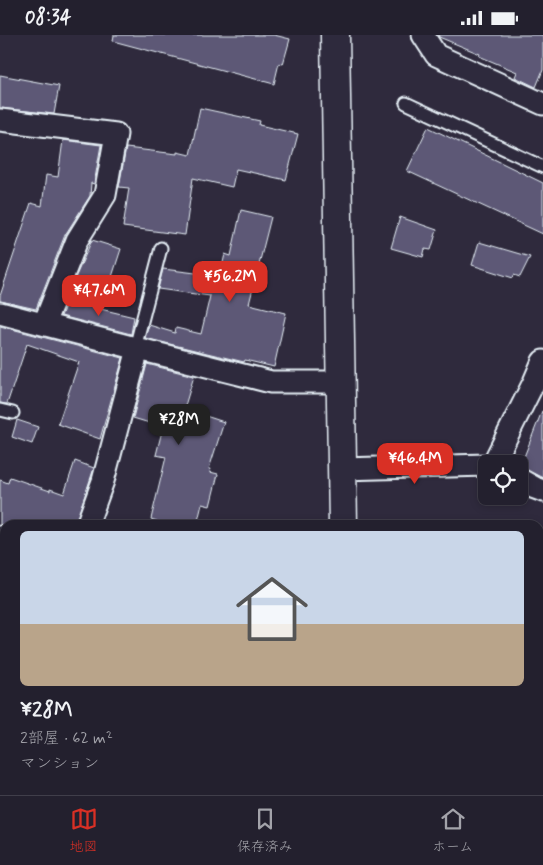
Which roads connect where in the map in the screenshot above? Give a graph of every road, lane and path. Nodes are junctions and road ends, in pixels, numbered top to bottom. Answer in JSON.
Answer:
{"nodes":[{"id":1,"x":335,"y":35,"type":"edge"},
{"id":2,"x":423,"y":35,"type":"edge"},
{"id":3,"x":406,"y":103,"type":"dead end"},
{"id":4,"x":543,"y":104,"type":"edge"},
{"id":5,"x":0,"y":120,"type":"edge"},
{"id":6,"x":543,"y":167,"type":"edge"},
{"id":7,"x":160,"y":248,"type":"dead end"},
{"id":8,"x":0,"y":313,"type":"edge"},
{"id":9,"x":44,"y":324,"type":"junction"},
{"id":10,"x":136,"y":349,"type":"junction"},
{"id":11,"x":543,"y":361,"type":"edge"},
{"id":12,"x":341,"y":382,"type":"junction"},
{"id":13,"x":0,"y":410,"type":"edge"},
{"id":14,"x":13,"y":413,"type":"dead end"},
{"id":15,"x":498,"y":455,"type":"edge"},
{"id":16,"x":478,"y":465,"type":"edge"},
{"id":17,"x":342,"y":469,"type":"junction"},
{"id":18,"x":528,"y":484,"type":"edge"},
{"id":19,"x":543,"y":491,"type":"edge"},
{"id":20,"x":89,"y":520,"type":"edge"},
{"id":21,"x":343,"y":520,"type":"edge"}],
"edges":[{"from":1,"to":12,"type":"street"},
{"from":2,"to":4,"type":"street"},
{"from":3,"to":6,"type":"lane"},
{"from":5,"to":9,"type":"street"},
{"from":7,"to":10,"type":"lane"},
{"from":8,"to":9,"type":"street"},
{"from":9,"to":10,"type":"street"},
{"from":10,"to":12,"type":"street"},
{"from":10,"to":20,"type":"street"},
{"from":11,"to":15,"type":"street"},
{"from":12,"to":17,"type":"street"},
{"from":13,"to":14,"type":"lane"},
{"from":16,"to":17,"type":"street"},
{"from":17,"to":21,"type":"street"},
{"from":18,"to":19,"type":"street"}]}
